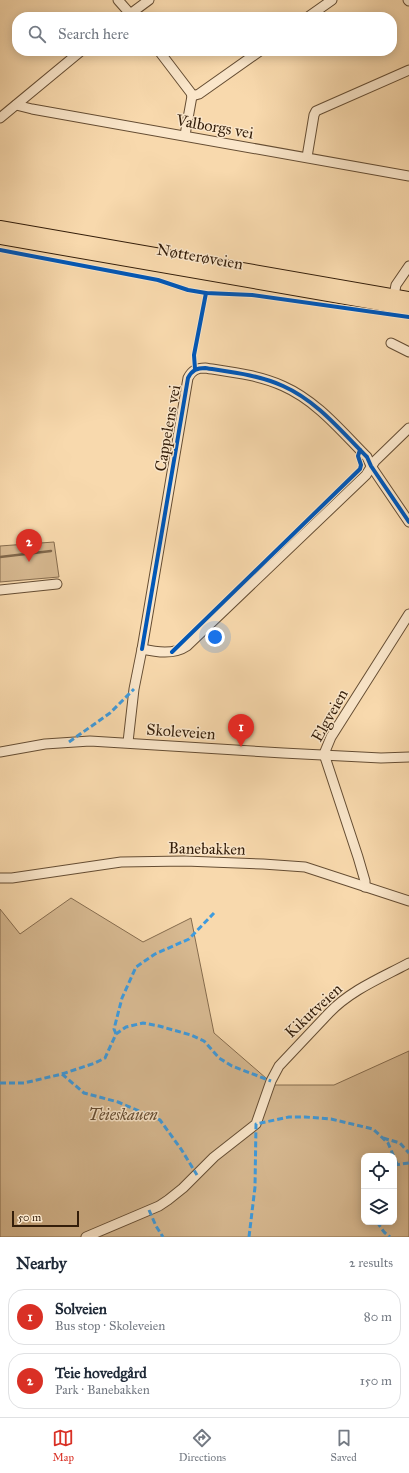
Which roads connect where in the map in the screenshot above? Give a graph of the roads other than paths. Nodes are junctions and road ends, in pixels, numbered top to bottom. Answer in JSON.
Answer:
{"nodes":[{"id":1,"x":118,"y":0,"type":"edge"},
{"id":2,"x":149,"y":0,"type":"edge"},
{"id":3,"x":332,"y":0,"type":"edge"},
{"id":4,"x":126,"y":12,"type":"edge"},
{"id":5,"x":134,"y":12,"type":"edge"},
{"id":6,"x":315,"y":12,"type":"edge"},
{"id":7,"x":75,"y":56,"type":"edge"},
{"id":8,"x":163,"y":56,"type":"edge"},
{"id":9,"x":253,"y":56,"type":"edge"},
{"id":10,"x":409,"y":70,"type":"edge"},
{"id":11,"x":192,"y":96,"type":"junction"},
{"id":12,"x":16,"y":105,"type":"junction"},
{"id":13,"x":0,"y":118,"type":"edge"},
{"id":14,"x":185,"y":135,"type":"junction"},
{"id":15,"x":307,"y":157,"type":"junction"},
{"id":16,"x":409,"y":176,"type":"edge"},
{"id":17,"x":0,"y":227,"type":"edge"},
{"id":18,"x":0,"y":238,"type":"edge"},
{"id":19,"x":409,"y":266,"type":"edge"},
{"id":20,"x":409,"y":298,"type":"edge"},
{"id":21,"x":394,"y":301,"type":"junction"},
{"id":22,"x":409,"y":309,"type":"edge"},
{"id":23,"x":391,"y":343,"type":"dead end"},
{"id":24,"x":409,"y":352,"type":"edge"},
{"id":25,"x":409,"y":428,"type":"edge"},
{"id":26,"x":371,"y":466,"type":"junction"},
{"id":27,"x":409,"y":522,"type":"edge"},
{"id":28,"x":57,"y":584,"type":"dead end"},
{"id":29,"x":0,"y":590,"type":"edge"},
{"id":30,"x":409,"y":614,"type":"edge"},
{"id":31,"x":142,"y":649,"type":"junction"},
{"id":32,"x":128,"y":742,"type":"junction"},
{"id":33,"x":0,"y":752,"type":"edge"},
{"id":34,"x":324,"y":754,"type":"junction"},
{"id":35,"x":409,"y":757,"type":"edge"},
{"id":36,"x":0,"y":878,"type":"edge"},
{"id":37,"x":365,"y":886,"type":"junction"},
{"id":38,"x":409,"y":901,"type":"edge"},
{"id":39,"x":409,"y":963,"type":"edge"},
{"id":40,"x":86,"y":1237,"type":"edge"}],
"edges":[{"from":1,"to":4,"type":"street"},
{"from":2,"to":5,"type":"street"},
{"from":3,"to":6,"type":"street"},
{"from":7,"to":12,"type":"street"},
{"from":8,"to":11,"type":"street"},
{"from":9,"to":11,"type":"street"},
{"from":10,"to":15,"type":"street"},
{"from":11,"to":14,"type":"street"},
{"from":12,"to":13,"type":"street"},
{"from":12,"to":14,"type":"street","name":"Valborgs vei"},
{"from":14,"to":15,"type":"street","name":"Valborgs vei"},
{"from":15,"to":16,"type":"street","name":"Valborgs vei"},
{"from":17,"to":21,"type":"main road","name":"Nøtterøveien"},
{"from":18,"to":21,"type":"main road","name":"Nøtterøveien"},
{"from":19,"to":21,"type":"street"},
{"from":20,"to":21,"type":"main road"},
{"from":21,"to":22,"type":"main road"},
{"from":23,"to":24,"type":"street"},
{"from":25,"to":26,"type":"street"},
{"from":26,"to":27,"type":"street","name":"Cappelens vei"},
{"from":26,"to":31,"type":"street"},
{"from":26,"to":31,"type":"street","name":"Cappelens vei"},
{"from":28,"to":29,"type":"street"},
{"from":30,"to":34,"type":"street","name":"Elgveien"},
{"from":31,"to":32,"type":"street"},
{"from":32,"to":33,"type":"street","name":"Skoleveien"},
{"from":32,"to":34,"type":"street","name":"Skoleveien"},
{"from":34,"to":35,"type":"street","name":"Skoleveien"},
{"from":34,"to":37,"type":"street","name":"Elgveien"},
{"from":36,"to":37,"type":"street","name":"Banebakken"},
{"from":37,"to":38,"type":"street","name":"Banebakken"},
{"from":39,"to":40,"type":"street","name":"Kikutveien"}]}
